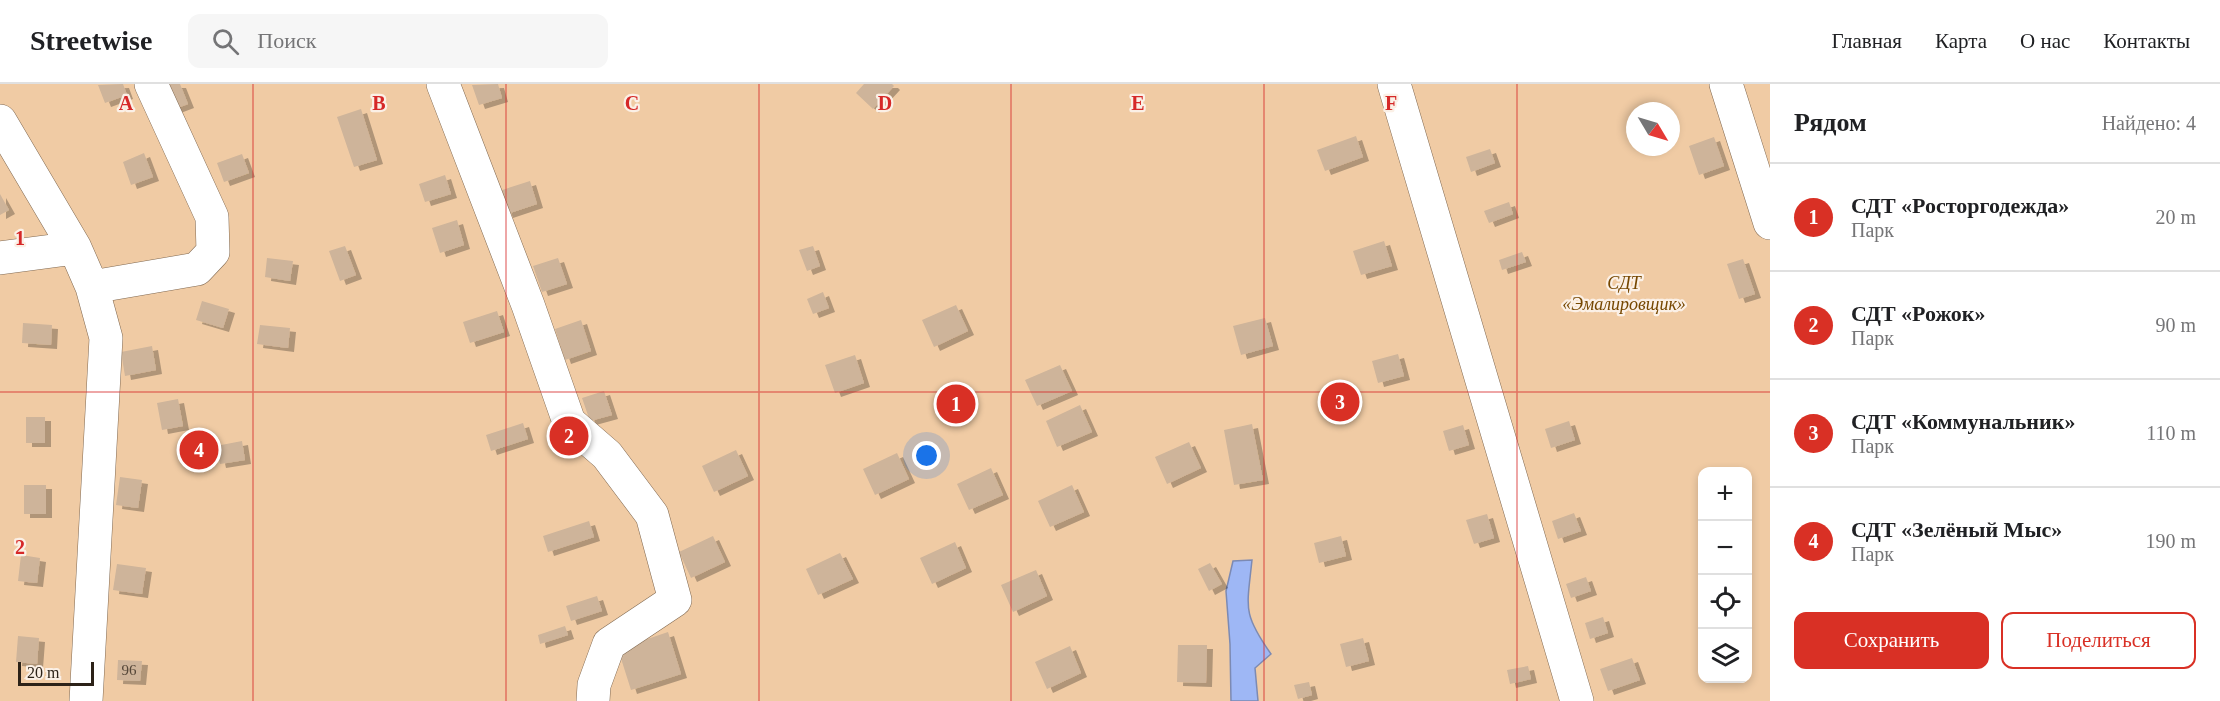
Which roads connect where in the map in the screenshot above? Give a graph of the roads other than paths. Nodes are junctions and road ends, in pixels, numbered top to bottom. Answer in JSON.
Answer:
{"nodes":[{"id":1,"x":151,"y":84,"type":"edge"},
{"id":2,"x":443,"y":84,"type":"edge"},
{"id":3,"x":1394,"y":84,"type":"edge"},
{"id":4,"x":1726,"y":84,"type":"edge"},
{"id":5,"x":0,"y":121,"type":"edge"},
{"id":6,"x":1770,"y":223,"type":"edge"},
{"id":7,"x":75,"y":248,"type":"junction"},
{"id":8,"x":0,"y":258,"type":"edge"},
{"id":9,"x":92,"y":287,"type":"junction"},
{"id":10,"x":86,"y":701,"type":"edge"},
{"id":11,"x":593,"y":701,"type":"edge"},
{"id":12,"x":1577,"y":701,"type":"edge"}],
"edges":[{"from":1,"to":9,"type":"lane"},
{"from":2,"to":11,"type":"lane"},
{"from":3,"to":12,"type":"lane"},
{"from":4,"to":6,"type":"lane"},
{"from":5,"to":7,"type":"lane"},
{"from":7,"to":8,"type":"lane"},
{"from":7,"to":9,"type":"lane"},
{"from":9,"to":10,"type":"lane"}]}
